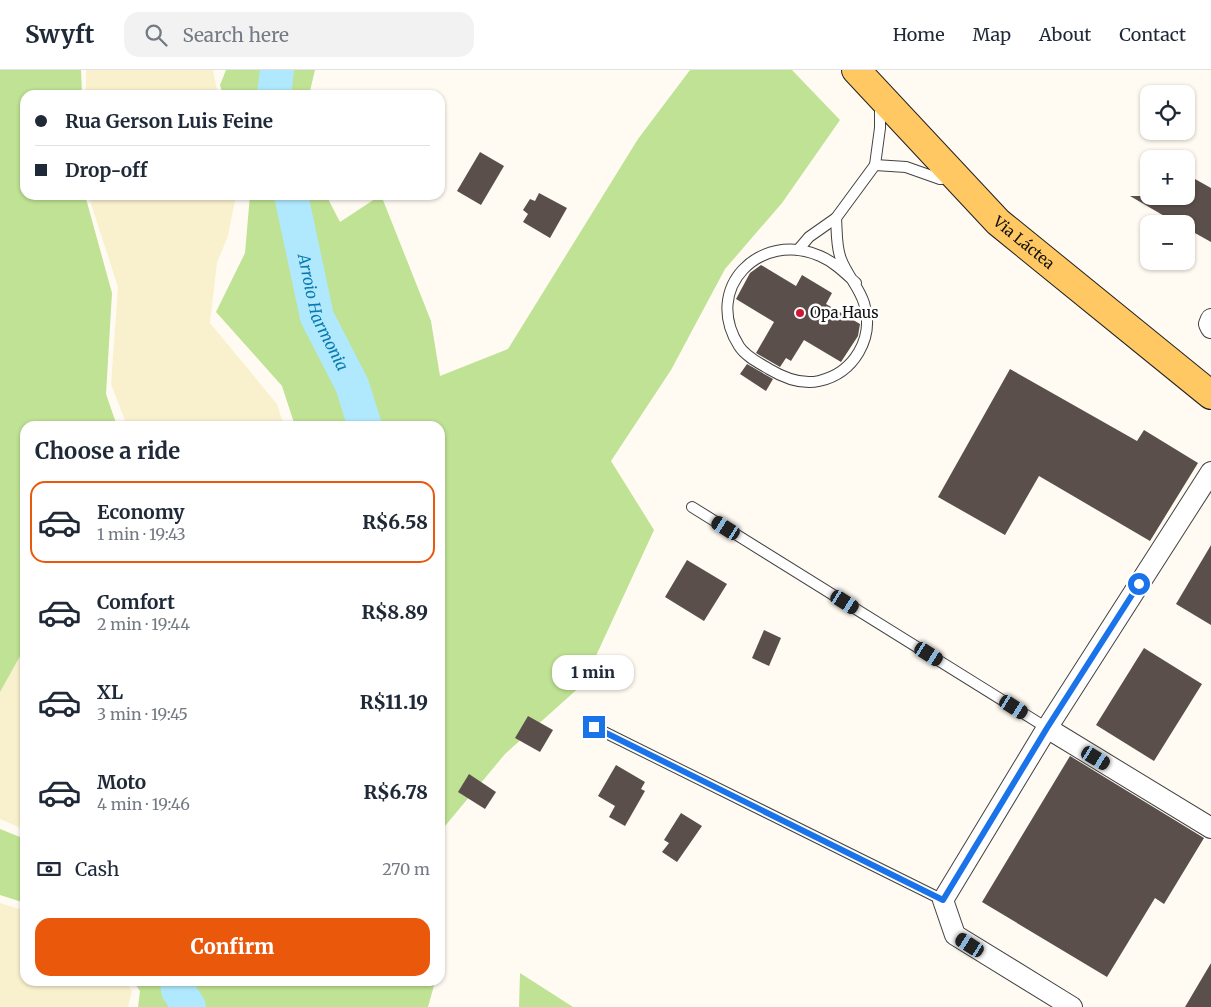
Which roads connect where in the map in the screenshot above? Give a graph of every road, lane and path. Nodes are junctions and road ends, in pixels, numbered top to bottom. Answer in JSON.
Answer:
{"nodes":[{"id":1,"x":856,"y":70,"type":"edge"},
{"id":2,"x":880,"y":96,"type":"junction"},
{"id":3,"x":875,"y":165,"type":"junction"},
{"id":4,"x":956,"y":178,"type":"junction"},
{"id":5,"x":836,"y":218,"type":"junction"},
{"id":6,"x":798,"y":250,"type":"junction"},
{"id":7,"x":856,"y":284,"type":"junction"},
{"id":8,"x":1211,"y":319,"type":"edge"},
{"id":9,"x":1211,"y":328,"type":"edge"},
{"id":10,"x":1211,"y":395,"type":"edge"},
{"id":11,"x":1211,"y":472,"type":"edge"},
{"id":12,"x":692,"y":507,"type":"dead end"},
{"id":13,"x":594,"y":727,"type":"dead end"},
{"id":14,"x":1047,"y":728,"type":"junction"},
{"id":15,"x":1211,"y":828,"type":"edge"},
{"id":16,"x":943,"y":900,"type":"junction"},
{"id":17,"x":1046,"y":1000,"type":"edge"},
{"id":18,"x":1072,"y":1007,"type":"edge"}],
"edges":[{"from":1,"to":2,"type":"main road","name":"Via Láctea"},
{"from":2,"to":3,"type":"lane"},
{"from":2,"to":4,"type":"main road","name":"Via Láctea"},
{"from":3,"to":4,"type":"lane"},
{"from":3,"to":5,"type":"lane"},
{"from":4,"to":10,"type":"main road","name":"Via Láctea"},
{"from":5,"to":6,"type":"lane"},
{"from":5,"to":7,"type":"lane"},
{"from":6,"to":7,"type":"lane"},
{"from":6,"to":7,"type":"lane"},
{"from":8,"to":9,"type":"street"},
{"from":11,"to":14,"type":"street"},
{"from":12,"to":14,"type":"lane"},
{"from":13,"to":16,"type":"lane"},
{"from":14,"to":15,"type":"street"},
{"from":14,"to":16,"type":"street"},
{"from":16,"to":17,"type":"street"},
{"from":17,"to":18,"type":"street"}]}
